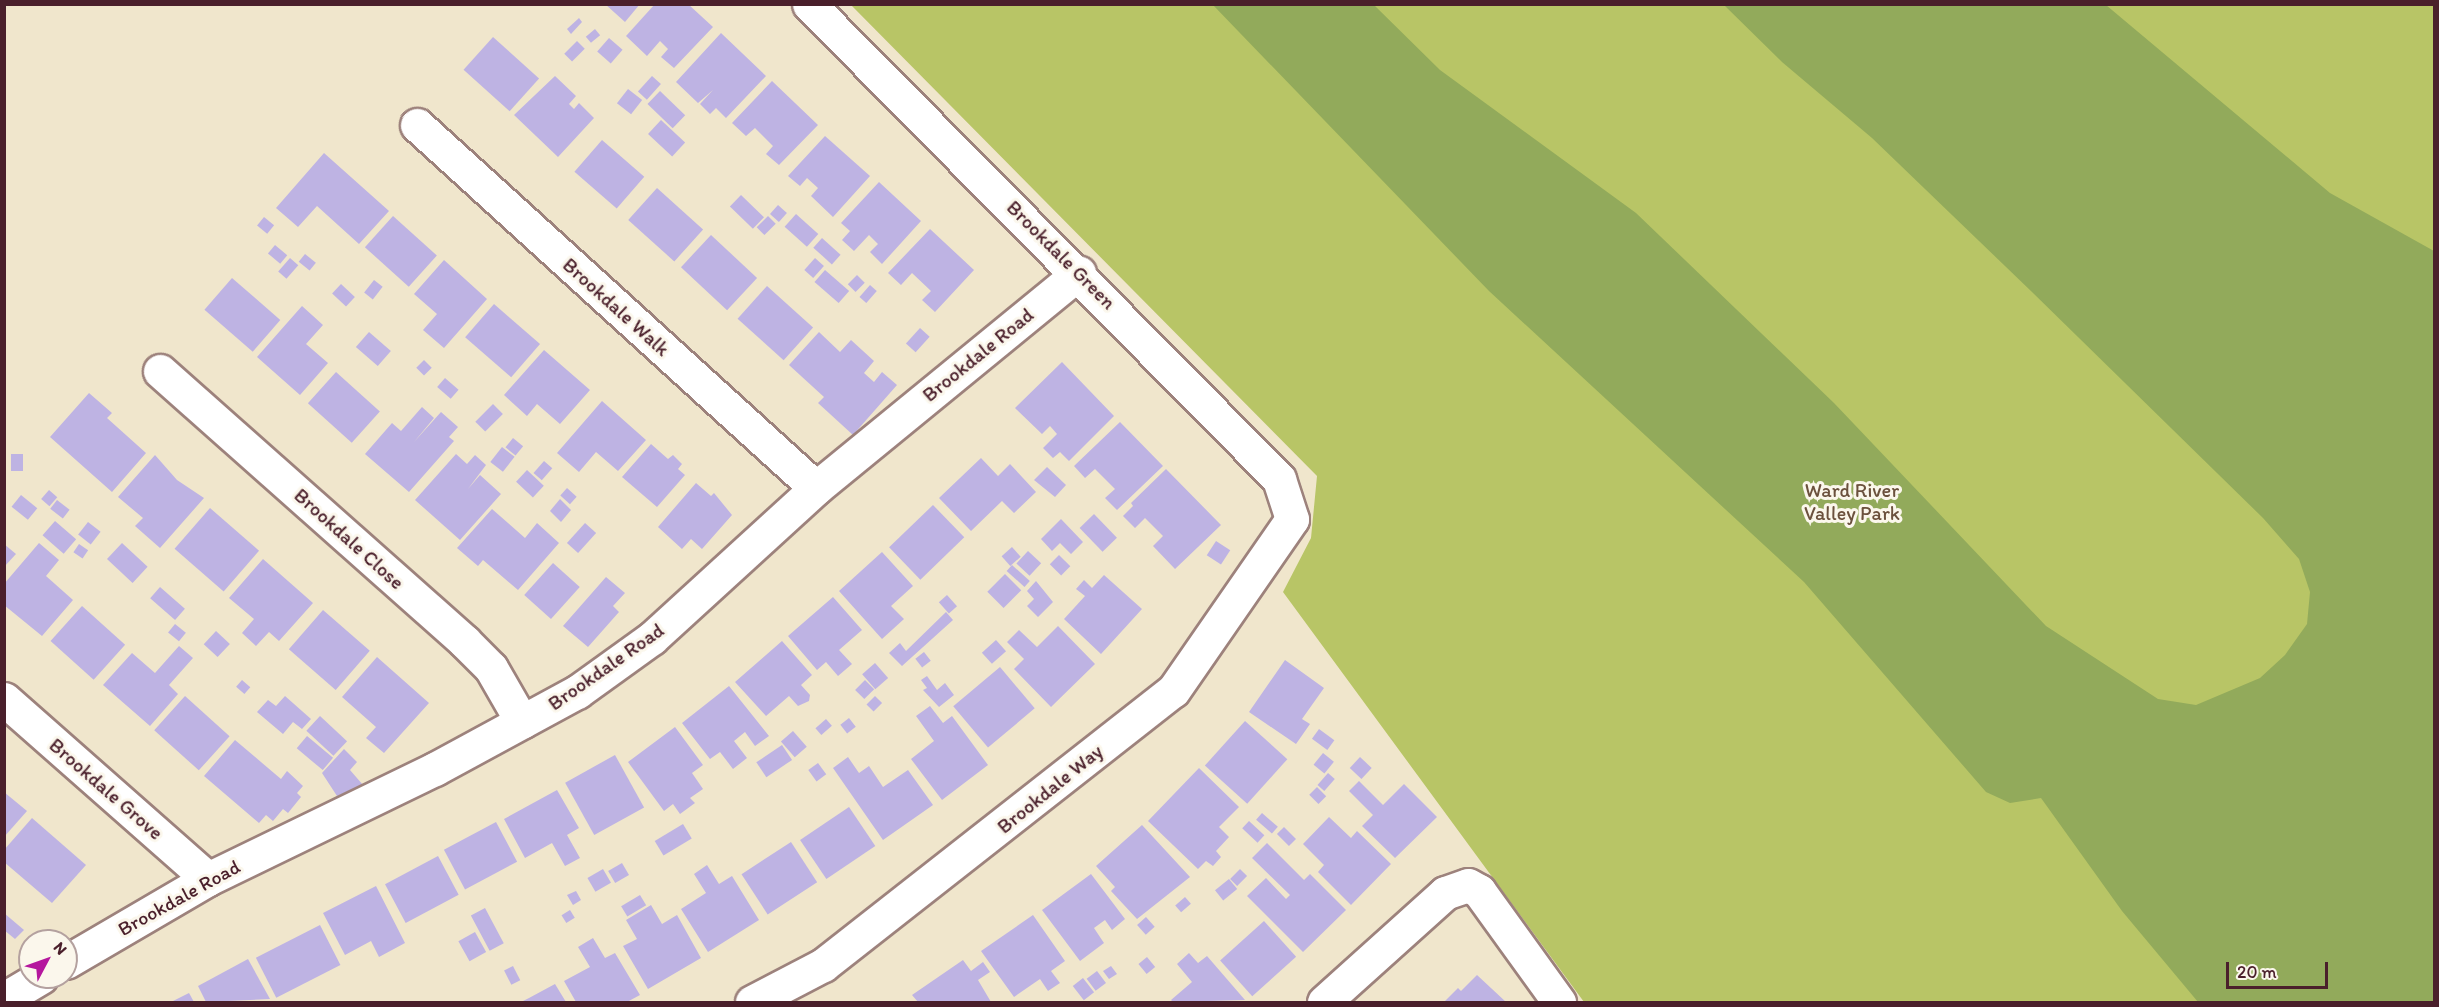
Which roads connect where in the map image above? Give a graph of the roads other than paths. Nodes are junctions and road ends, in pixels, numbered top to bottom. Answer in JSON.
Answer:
{"nodes":[{"id":1,"x":809,"y":4,"type":"edge"},
{"id":2,"x":417,"y":125,"type":"dead end"},
{"id":3,"x":1079,"y":273,"type":"junction"},
{"id":4,"x":160,"y":371,"type":"dead end"},
{"id":5,"x":816,"y":488,"type":"junction"},
{"id":6,"x":1292,"y":519,"type":"joint"},
{"id":7,"x":4,"y":699,"type":"edge"},
{"id":8,"x":522,"y":722,"type":"junction"},
{"id":9,"x":208,"y":879,"type":"junction"},
{"id":10,"x":78,"y":955,"type":"edge"},
{"id":11,"x":21,"y":989,"type":"edge"},
{"id":12,"x":4,"y":999,"type":"edge"},
{"id":13,"x":752,"y":1002,"type":"edge"},
{"id":14,"x":1324,"y":1002,"type":"edge"},
{"id":15,"x":1559,"y":1002,"type":"edge"}],
"edges":[{"from":1,"to":3,"type":"street","name":"Brookdale Green"},
{"from":2,"to":5,"type":"street","name":"Brookdale Walk"},
{"from":3,"to":5,"type":"street","name":"Brookdale Road"},
{"from":3,"to":6,"type":"street","name":"Brookdale Green"},
{"from":4,"to":8,"type":"street","name":"Brookdale Close"},
{"from":5,"to":8,"type":"street","name":"Brookdale Road"},
{"from":6,"to":13,"type":"street","name":"Brookdale Way"},
{"from":7,"to":9,"type":"street","name":"Brookdale Grove"},
{"from":8,"to":9,"type":"street","name":"Brookdale Road"},
{"from":9,"to":10,"type":"street","name":"Brookdale Road"},
{"from":11,"to":12,"type":"street"},
{"from":14,"to":15,"type":"street"}]}
